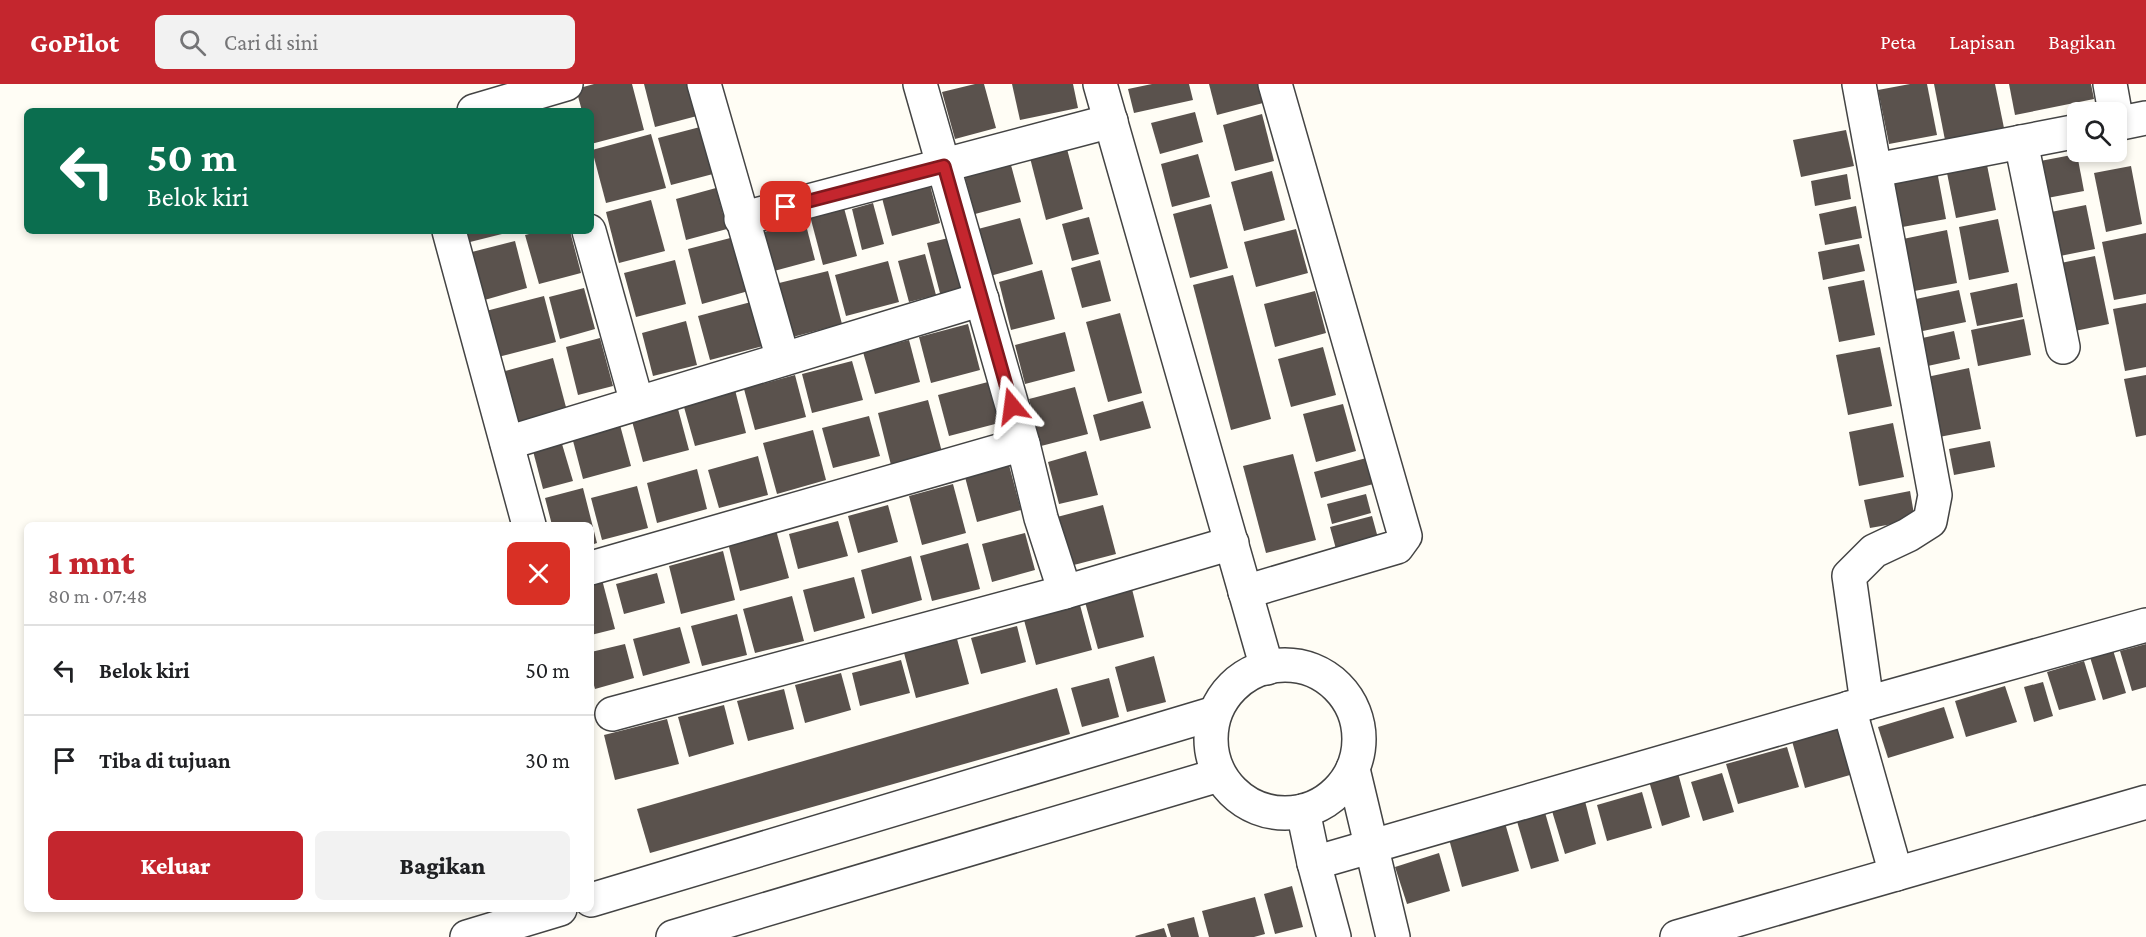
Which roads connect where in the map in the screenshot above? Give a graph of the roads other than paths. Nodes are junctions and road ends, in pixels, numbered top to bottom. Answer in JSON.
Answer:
{"nodes":[{"id":1,"x":704,"y":84,"type":"edge"},
{"id":2,"x":920,"y":84,"type":"edge"},
{"id":3,"x":1100,"y":84,"type":"edge"},
{"id":4,"x":1275,"y":84,"type":"edge"},
{"id":5,"x":1859,"y":84,"type":"edge"},
{"id":6,"x":2110,"y":84,"type":"edge"},
{"id":7,"x":557,"y":95,"type":"edge"},
{"id":8,"x":2113,"y":102,"type":"edge"},
{"id":9,"x":490,"y":108,"type":"edge"},
{"id":10,"x":2146,"y":118,"type":"edge"},
{"id":11,"x":1111,"y":121,"type":"junction"},
{"id":12,"x":2127,"y":121,"type":"edge"},
{"id":13,"x":2067,"y":133,"type":"edge"},
{"id":14,"x":2020,"y":142,"type":"junction"},
{"id":15,"x":944,"y":166,"type":"junction"},
{"id":16,"x":1876,"y":170,"type":"junction"},
{"id":17,"x":741,"y":219,"type":"junction"},
{"id":18,"x":450,"y":234,"type":"edge"},
{"id":19,"x":590,"y":234,"type":"edge"},
{"id":20,"x":982,"y":299,"type":"junction"},
{"id":21,"x":2063,"y":347,"type":"dead end"},
{"id":22,"x":783,"y":359,"type":"junction"},
{"id":23,"x":637,"y":403,"type":"junction"},
{"id":24,"x":507,"y":443,"type":"junction"},
{"id":25,"x":1023,"y":444,"type":"junction"},
{"id":26,"x":527,"y":522,"type":"edge"},
{"id":27,"x":1232,"y":543,"type":"junction"},
{"id":28,"x":594,"y":567,"type":"edge"},
{"id":29,"x":1065,"y":592,"type":"junction"},
{"id":30,"x":1245,"y":592,"type":"junction"},
{"id":31,"x":2146,"y":624,"type":"edge"},
{"id":32,"x":1267,"y":668,"type":"junction"},
{"id":33,"x":1858,"y":706,"type":"junction"},
{"id":34,"x":1215,"y":712,"type":"junction"},
{"id":35,"x":612,"y":714,"type":"dead end"},
{"id":36,"x":1353,"y":769,"type":"junction"},
{"id":37,"x":1219,"y":775,"type":"junction"},
{"id":38,"x":2146,"y":802,"type":"edge"},
{"id":39,"x":1303,"y":811,"type":"junction"},
{"id":40,"x":1370,"y":847,"type":"junction"},
{"id":41,"x":1314,"y":863,"type":"junction"},
{"id":42,"x":1896,"y":874,"type":"junction"},
{"id":43,"x":594,"y":899,"type":"edge"},
{"id":44,"x":550,"y":912,"type":"edge"},
{"id":45,"x":467,"y":937,"type":"edge"},
{"id":46,"x":673,"y":937,"type":"edge"},
{"id":47,"x":1334,"y":937,"type":"edge"},
{"id":48,"x":1393,"y":937,"type":"edge"},
{"id":49,"x":1677,"y":937,"type":"edge"}],
"edges":[{"from":1,"to":17,"type":"street"},
{"from":2,"to":15,"type":"street"},
{"from":3,"to":11,"type":"street"},
{"from":4,"to":30,"type":"street"},
{"from":5,"to":16,"type":"street"},
{"from":6,"to":8,"type":"street"},
{"from":7,"to":9,"type":"street"},
{"from":10,"to":12,"type":"street"},
{"from":11,"to":15,"type":"street"},
{"from":11,"to":27,"type":"street"},
{"from":13,"to":14,"type":"street"},
{"from":14,"to":16,"type":"street"},
{"from":14,"to":21,"type":"street"},
{"from":15,"to":17,"type":"street"},
{"from":15,"to":20,"type":"street"},
{"from":16,"to":33,"type":"street"},
{"from":17,"to":22,"type":"street"},
{"from":18,"to":24,"type":"street"},
{"from":19,"to":23,"type":"street"},
{"from":20,"to":22,"type":"street"},
{"from":20,"to":25,"type":"street"},
{"from":22,"to":23,"type":"street"},
{"from":23,"to":24,"type":"street"},
{"from":24,"to":26,"type":"street"},
{"from":25,"to":28,"type":"street"},
{"from":25,"to":29,"type":"street"},
{"from":27,"to":29,"type":"street"},
{"from":27,"to":30,"type":"street"},
{"from":29,"to":35,"type":"street"},
{"from":30,"to":32,"type":"street"},
{"from":31,"to":33,"type":"street"},
{"from":32,"to":34,"type":"street"},
{"from":32,"to":36,"type":"street"},
{"from":33,"to":40,"type":"street"},
{"from":33,"to":42,"type":"street"},
{"from":34,"to":37,"type":"street"},
{"from":34,"to":43,"type":"street"},
{"from":36,"to":39,"type":"street"},
{"from":36,"to":40,"type":"street"},
{"from":37,"to":39,"type":"street"},
{"from":37,"to":46,"type":"street"},
{"from":38,"to":42,"type":"street"},
{"from":39,"to":41,"type":"street"},
{"from":40,"to":41,"type":"street"},
{"from":40,"to":48,"type":"street"},
{"from":41,"to":47,"type":"street"},
{"from":42,"to":49,"type":"street"},
{"from":44,"to":45,"type":"street"}]}
